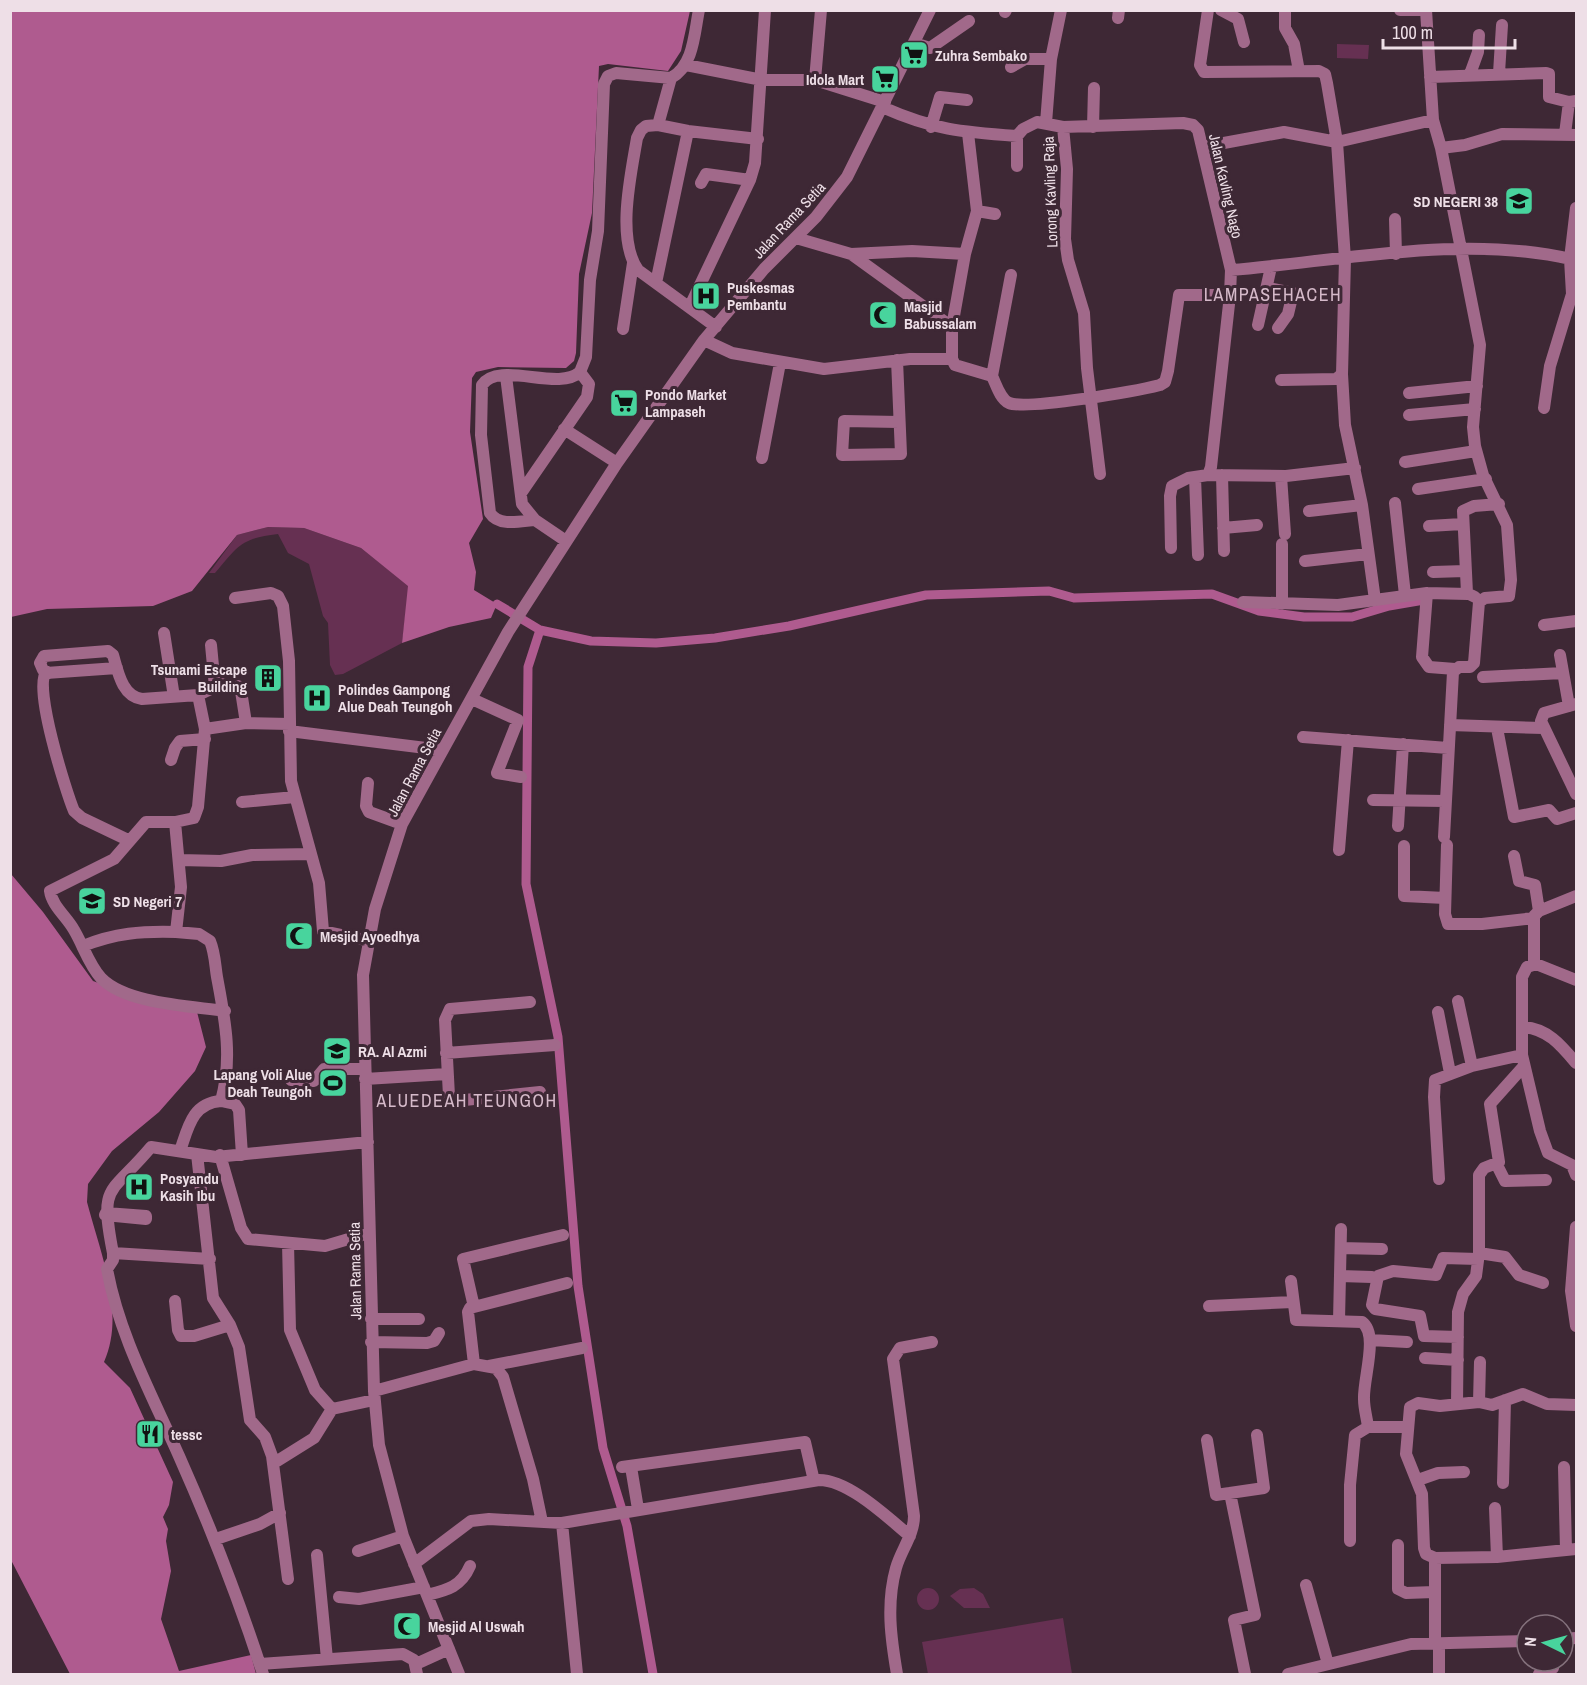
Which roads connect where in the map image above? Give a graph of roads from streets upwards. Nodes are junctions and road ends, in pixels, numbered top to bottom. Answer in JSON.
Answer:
{"nodes":[{"id":1,"x":699,"y":10,"type":"edge"},
{"id":2,"x":765,"y":10,"type":"edge"},
{"id":3,"x":820,"y":10,"type":"edge"},
{"id":4,"x":930,"y":10,"type":"edge"},
{"id":5,"x":1061,"y":10,"type":"edge"},
{"id":6,"x":1208,"y":10,"type":"edge"},
{"id":7,"x":1221,"y":10,"type":"edge"},
{"id":8,"x":1285,"y":10,"type":"edge"},
{"id":9,"x":1400,"y":10,"type":"edge"},
{"id":10,"x":1426,"y":10,"type":"edge"},
{"id":11,"x":969,"y":21,"type":"dead end"},
{"id":12,"x":1502,"y":25,"type":"dead end"},
{"id":13,"x":1479,"y":36,"type":"dead end"},
{"id":14,"x":1244,"y":42,"type":"dead end"},
{"id":15,"x":914,"y":43,"type":"junction"},
{"id":16,"x":1052,"y":59,"type":"junction"},
{"id":17,"x":686,"y":65,"type":"junction"},
{"id":18,"x":1011,"y":67,"type":"dead end"},
{"id":19,"x":1299,"y":71,"type":"junction"},
{"id":20,"x":1499,"y":73,"type":"junction"},
{"id":21,"x":1470,"y":74,"type":"junction"},
{"id":22,"x":1430,"y":76,"type":"junction"},
{"id":23,"x":671,"y":78,"type":"junction"},
{"id":24,"x":762,"y":80,"type":"junction"},
{"id":25,"x":815,"y":80,"type":"junction"},
{"id":26,"x":1094,"y":88,"type":"dead end"},
{"id":27,"x":967,"y":100,"type":"dead end"},
{"id":28,"x":1573,"y":101,"type":"edge"},
{"id":29,"x":883,"y":104,"type":"junction"},
{"id":30,"x":1433,"y":120,"type":"junction"},
{"id":31,"x":1046,"y":123,"type":"junction"},
{"id":32,"x":658,"y":125,"type":"junction"},
{"id":33,"x":931,"y":127,"type":"junction"},
{"id":34,"x":1064,"y":127,"type":"junction"},
{"id":35,"x":1093,"y":127,"type":"junction"},
{"id":36,"x":688,"y":131,"type":"junction"},
{"id":37,"x":968,"y":133,"type":"junction"},
{"id":38,"x":1571,"y":135,"type":"edge"},
{"id":39,"x":1017,"y":136,"type":"junction"},
{"id":40,"x":758,"y":139,"type":"junction"},
{"id":41,"x":1337,"y":142,"type":"junction"},
{"id":42,"x":1202,"y":147,"type":"junction"},
{"id":43,"x":1441,"y":148,"type":"junction"},
{"id":44,"x":1017,"y":166,"type":"dead end"},
{"id":45,"x":750,"y":180,"type":"junction"},
{"id":46,"x":701,"y":183,"type":"dead end"},
{"id":47,"x":1576,"y":208,"type":"edge"},
{"id":48,"x":977,"y":211,"type":"junction"},
{"id":49,"x":995,"y":214,"type":"dead end"},
{"id":50,"x":1395,"y":219,"type":"dead end"},
{"id":51,"x":796,"y":238,"type":"junction"},
{"id":52,"x":1462,"y":249,"type":"junction"},
{"id":53,"x":851,"y":254,"type":"junction"},
{"id":54,"x":965,"y":254,"type":"junction"},
{"id":55,"x":1396,"y":254,"type":"junction"},
{"id":56,"x":1345,"y":259,"type":"junction"},
{"id":57,"x":1570,"y":259,"type":"junction"},
{"id":58,"x":633,"y":263,"type":"junction"},
{"id":59,"x":1271,"y":267,"type":"junction"},
{"id":60,"x":1231,"y":270,"type":"junction"},
{"id":61,"x":1011,"y":274,"type":"dead end"},
{"id":62,"x":656,"y":283,"type":"junction"},
{"id":63,"x":1268,"y":288,"type":"junction"},
{"id":64,"x":1230,"y":295,"type":"junction"},
{"id":65,"x":1574,"y":295,"type":"edge"},
{"id":66,"x":690,"y":306,"type":"junction"},
{"id":67,"x":1258,"y":326,"type":"dead end"},
{"id":68,"x":716,"y":327,"type":"junction"},
{"id":69,"x":952,"y":327,"type":"junction"},
{"id":70,"x":1278,"y":328,"type":"dead end"},
{"id":71,"x":623,"y":329,"type":"dead end"},
{"id":72,"x":704,"y":340,"type":"junction"},
{"id":73,"x":952,"y":359,"type":"junction"},
{"id":74,"x":897,"y":360,"type":"junction"},
{"id":75,"x":780,"y":363,"type":"junction"},
{"id":76,"x":580,"y":372,"type":"junction"},
{"id":77,"x":1342,"y":374,"type":"junction"},
{"id":78,"x":506,"y":376,"type":"junction"},
{"id":79,"x":992,"y":376,"type":"junction"},
{"id":80,"x":1281,"y":380,"type":"dead end"},
{"id":81,"x":1477,"y":386,"type":"junction"},
{"id":82,"x":1409,"y":393,"type":"dead end"},
{"id":83,"x":1092,"y":396,"type":"junction"},
{"id":84,"x":1544,"y":408,"type":"dead end"},
{"id":85,"x":1475,"y":409,"type":"junction"},
{"id":86,"x":1409,"y":415,"type":"dead end"},
{"id":87,"x":899,"y":422,"type":"junction"},
{"id":88,"x":564,"y":429,"type":"junction"},
{"id":89,"x":1476,"y":451,"type":"junction"},
{"id":90,"x":762,"y":458,"type":"dead end"},
{"id":91,"x":1405,"y":462,"type":"dead end"},
{"id":92,"x":617,"y":463,"type":"junction"},
{"id":93,"x":1355,"y":468,"type":"junction"},
{"id":94,"x":1100,"y":474,"type":"dead end"},
{"id":95,"x":1208,"y":475,"type":"junction"},
{"id":96,"x":1222,"y":475,"type":"junction"},
{"id":97,"x":1281,"y":476,"type":"junction"},
{"id":98,"x":1195,"y":477,"type":"junction"},
{"id":99,"x":1486,"y":479,"type":"junction"},
{"id":100,"x":1418,"y":489,"type":"dead end"},
{"id":101,"x":521,"y":493,"type":"junction"},
{"id":102,"x":1395,"y":502,"type":"dead end"},
{"id":103,"x":1499,"y":504,"type":"junction"},
{"id":104,"x":1362,"y":505,"type":"junction"},
{"id":105,"x":1309,"y":511,"type":"dead end"},
{"id":106,"x":535,"y":520,"type":"junction"},
{"id":107,"x":1462,"y":524,"type":"junction"},
{"id":108,"x":1257,"y":525,"type":"dead end"},
{"id":109,"x":1429,"y":526,"type":"dead end"},
{"id":110,"x":1223,"y":528,"type":"junction"},
{"id":111,"x":566,"y":541,"type":"junction"},
{"id":112,"x":1171,"y":548,"type":"dead end"},
{"id":113,"x":1224,"y":551,"type":"dead end"},
{"id":114,"x":1368,"y":554,"type":"junction"},
{"id":115,"x":1198,"y":555,"type":"dead end"},
{"id":116,"x":1305,"y":561,"type":"dead end"},
{"id":117,"x":1465,"y":571,"type":"junction"},
{"id":118,"x":1433,"y":572,"type":"dead end"},
{"id":119,"x":1427,"y":593,"type":"junction"},
{"id":120,"x":1468,"y":594,"type":"junction"},
{"id":121,"x":1405,"y":595,"type":"junction"},
{"id":122,"x":235,"y":598,"type":"dead end"},
{"id":123,"x":1374,"y":600,"type":"junction"},
{"id":124,"x":1481,"y":600,"type":"junction"},
{"id":125,"x":1243,"y":602,"type":"dead end"},
{"id":126,"x":1282,"y":604,"type":"junction"},
{"id":127,"x":1576,"y":621,"type":"edge"},
{"id":128,"x":1544,"y":625,"type":"dead end"},
{"id":129,"x":164,"y":633,"type":"dead end"},
{"id":130,"x":211,"y":645,"type":"dead end"},
{"id":131,"x":1560,"y":655,"type":"dead end"},
{"id":132,"x":117,"y":668,"type":"junction"},
{"id":133,"x":1455,"y":669,"type":"junction"},
{"id":134,"x":49,"y":673,"type":"junction"},
{"id":135,"x":1563,"y":673,"type":"junction"},
{"id":136,"x":1483,"y":677,"type":"dead end"},
{"id":137,"x":215,"y":687,"type":"junction"},
{"id":138,"x":198,"y":695,"type":"junction"},
{"id":139,"x":174,"y":697,"type":"junction"},
{"id":140,"x":472,"y":699,"type":"junction"},
{"id":141,"x":1573,"y":705,"type":"edge"},
{"id":142,"x":246,"y":723,"type":"junction"},
{"id":143,"x":1450,"y":725,"type":"junction"},
{"id":144,"x":289,"y":727,"type":"junction"},
{"id":145,"x":1497,"y":728,"type":"junction"},
{"id":146,"x":1543,"y":728,"type":"junction"},
{"id":147,"x":205,"y":734,"type":"junction"},
{"id":148,"x":1302,"y":736,"type":"dead end"},
{"id":149,"x":1348,"y":740,"type":"junction"},
{"id":150,"x":1403,"y":744,"type":"junction"},
{"id":151,"x":1448,"y":747,"type":"junction"},
{"id":152,"x":442,"y":750,"type":"junction"},
{"id":153,"x":171,"y":760,"type":"dead end"},
{"id":154,"x":521,"y":777,"type":"dead end"},
{"id":155,"x":368,"y":783,"type":"dead end"},
{"id":156,"x":1576,"y":794,"type":"edge"},
{"id":157,"x":295,"y":797,"type":"junction"},
{"id":158,"x":1373,"y":800,"type":"dead end"},
{"id":159,"x":1398,"y":801,"type":"junction"},
{"id":160,"x":1445,"y":801,"type":"junction"},
{"id":161,"x":242,"y":802,"type":"dead end"},
{"id":162,"x":1576,"y":813,"type":"edge"},
{"id":163,"x":175,"y":822,"type":"junction"},
{"id":164,"x":402,"y":824,"type":"junction"},
{"id":165,"x":1398,"y":826,"type":"dead end"},
{"id":166,"x":128,"y":840,"type":"junction"},
{"id":167,"x":1404,"y":846,"type":"dead end"},
{"id":168,"x":1339,"y":850,"type":"dead end"},
{"id":169,"x":310,"y":854,"type":"junction"},
{"id":170,"x":1514,"y":856,"type":"dead end"},
{"id":171,"x":180,"y":860,"type":"junction"},
{"id":172,"x":1576,"y":897,"type":"edge"},
{"id":173,"x":1445,"y":898,"type":"junction"},
{"id":174,"x":1536,"y":914,"type":"junction"},
{"id":175,"x":176,"y":932,"type":"junction"},
{"id":176,"x":370,"y":941,"type":"junction"},
{"id":177,"x":83,"y":946,"type":"junction"},
{"id":178,"x":1534,"y":964,"type":"junction"},
{"id":179,"x":1576,"y":980,"type":"edge"},
{"id":180,"x":1458,"y":1001,"type":"dead end"},
{"id":181,"x":530,"y":1002,"type":"dead end"},
{"id":182,"x":225,"y":1011,"type":"junction"},
{"id":183,"x":1438,"y":1012,"type":"dead end"},
{"id":184,"x":1522,"y":1027,"type":"junction"},
{"id":185,"x":555,"y":1045,"type":"dead end"},
{"id":186,"x":446,"y":1053,"type":"junction"},
{"id":187,"x":1523,"y":1060,"type":"junction"},
{"id":188,"x":1576,"y":1063,"type":"edge"},
{"id":189,"x":1472,"y":1066,"type":"junction"},
{"id":190,"x":1450,"y":1073,"type":"junction"},
{"id":191,"x":365,"y":1074,"type":"junction"},
{"id":192,"x":447,"y":1074,"type":"junction"},
{"id":193,"x":291,"y":1080,"type":"dead end"},
{"id":194,"x":540,"y":1092,"type":"dead end"},
{"id":195,"x":221,"y":1101,"type":"junction"},
{"id":196,"x":368,"y":1142,"type":"junction"},
{"id":197,"x":180,"y":1151,"type":"junction"},
{"id":198,"x":197,"y":1154,"type":"junction"},
{"id":199,"x":220,"y":1155,"type":"junction"},
{"id":200,"x":243,"y":1155,"type":"junction"},
{"id":201,"x":1497,"y":1165,"type":"junction"},
{"id":202,"x":1576,"y":1175,"type":"edge"},
{"id":203,"x":1439,"y":1179,"type":"dead end"},
{"id":204,"x":1546,"y":1180,"type":"dead end"},
{"id":205,"x":1576,"y":1227,"type":"edge"},
{"id":206,"x":1341,"y":1229,"type":"dead end"},
{"id":207,"x":369,"y":1233,"type":"junction"},
{"id":208,"x":563,"y":1234,"type":"dead end"},
{"id":209,"x":288,"y":1243,"type":"junction"},
{"id":210,"x":1341,"y":1248,"type":"junction"},
{"id":211,"x":1382,"y":1249,"type":"dead end"},
{"id":212,"x":113,"y":1253,"type":"junction"},
{"id":213,"x":1479,"y":1256,"type":"junction"},
{"id":214,"x":210,"y":1259,"type":"junction"},
{"id":215,"x":1340,"y":1276,"type":"junction"},
{"id":216,"x":1372,"y":1277,"type":"dead end"},
{"id":217,"x":1291,"y":1281,"type":"dead end"},
{"id":218,"x":567,"y":1283,"type":"dead end"},
{"id":219,"x":1543,"y":1283,"type":"dead end"},
{"id":220,"x":175,"y":1300,"type":"dead end"},
{"id":221,"x":1293,"y":1302,"type":"junction"},
{"id":222,"x":1209,"y":1306,"type":"dead end"},
{"id":223,"x":474,"y":1307,"type":"junction"},
{"id":224,"x":371,"y":1319,"type":"junction"},
{"id":225,"x":419,"y":1319,"type":"dead end"},
{"id":226,"x":1339,"y":1321,"type":"junction"},
{"id":227,"x":230,"y":1325,"type":"junction"},
{"id":228,"x":1576,"y":1326,"type":"edge"},
{"id":229,"x":439,"y":1333,"type":"dead end"},
{"id":230,"x":1458,"y":1337,"type":"junction"},
{"id":231,"x":1370,"y":1340,"type":"junction"},
{"id":232,"x":371,"y":1342,"type":"junction"},
{"id":233,"x":932,"y":1342,"type":"dead end"},
{"id":234,"x":1407,"y":1342,"type":"dead end"},
{"id":235,"x":582,"y":1348,"type":"dead end"},
{"id":236,"x":1425,"y":1358,"type":"dead end"},
{"id":237,"x":1458,"y":1360,"type":"junction"},
{"id":238,"x":1480,"y":1362,"type":"dead end"},
{"id":239,"x":474,"y":1364,"type":"junction"},
{"id":240,"x":488,"y":1366,"type":"junction"},
{"id":241,"x":374,"y":1395,"type":"junction"},
{"id":242,"x":1505,"y":1400,"type":"junction"},
{"id":243,"x":1479,"y":1402,"type":"junction"},
{"id":244,"x":1457,"y":1404,"type":"junction"},
{"id":245,"x":1576,"y":1405,"type":"edge"},
{"id":246,"x":332,"y":1409,"type":"junction"},
{"id":247,"x":1368,"y":1427,"type":"junction"},
{"id":248,"x":1406,"y":1427,"type":"junction"},
{"id":249,"x":1257,"y":1435,"type":"dead end"},
{"id":250,"x":1207,"y":1440,"type":"dead end"},
{"id":251,"x":274,"y":1463,"type":"junction"},
{"id":252,"x":1564,"y":1467,"type":"dead end"},
{"id":253,"x":1464,"y":1472,"type":"dead end"},
{"id":254,"x":1418,"y":1480,"type":"junction"},
{"id":255,"x":814,"y":1481,"type":"junction"},
{"id":256,"x":1503,"y":1483,"type":"dead end"},
{"id":257,"x":1230,"y":1493,"type":"junction"},
{"id":258,"x":1495,"y":1508,"type":"dead end"},
{"id":259,"x":634,"y":1510,"type":"junction"},
{"id":260,"x":280,"y":1513,"type":"junction"},
{"id":261,"x":542,"y":1522,"type":"junction"},
{"id":262,"x":562,"y":1523,"type":"junction"},
{"id":263,"x":403,"y":1536,"type":"junction"},
{"id":264,"x":910,"y":1536,"type":"junction"},
{"id":265,"x":216,"y":1539,"type":"junction"},
{"id":266,"x":1350,"y":1541,"type":"dead end"},
{"id":267,"x":1398,"y":1545,"type":"dead end"},
{"id":268,"x":1571,"y":1549,"type":"edge"},
{"id":269,"x":358,"y":1551,"type":"dead end"},
{"id":270,"x":317,"y":1555,"type":"dead end"},
{"id":271,"x":1497,"y":1557,"type":"junction"},
{"id":272,"x":1435,"y":1558,"type":"junction"},
{"id":273,"x":414,"y":1564,"type":"junction"},
{"id":274,"x":470,"y":1566,"type":"dead end"},
{"id":275,"x":288,"y":1579,"type":"dead end"},
{"id":276,"x":1306,"y":1585,"type":"dead end"},
{"id":277,"x":425,"y":1591,"type":"junction"},
{"id":278,"x":1434,"y":1592,"type":"junction"},
{"id":279,"x":339,"y":1597,"type":"dead end"},
{"id":280,"x":1515,"y":1641,"type":"edge"},
{"id":281,"x":1437,"y":1643,"type":"junction"},
{"id":282,"x":449,"y":1649,"type":"junction"},
{"id":283,"x":327,"y":1659,"type":"junction"},
{"id":284,"x":1324,"y":1668,"type":"edge"},
{"id":285,"x":261,"y":1669,"type":"edge"},
{"id":286,"x":417,"y":1669,"type":"edge"},
{"id":287,"x":459,"y":1674,"type":"edge"},
{"id":288,"x":577,"y":1674,"type":"edge"},
{"id":289,"x":897,"y":1674,"type":"edge"},
{"id":290,"x":1245,"y":1674,"type":"edge"},
{"id":291,"x":1288,"y":1674,"type":"edge"},
{"id":292,"x":1439,"y":1674,"type":"edge"}],
"edges":[{"from":1,"to":17,"type":"street"},
{"from":2,"to":24,"type":"street"},
{"from":3,"to":25,"type":"street"},
{"from":4,"to":15,"type":"street","name":"Jalan Rama Setia"},
{"from":5,"to":16,"type":"street"},
{"from":6,"to":19,"type":"street"},
{"from":7,"to":14,"type":"street"},
{"from":8,"to":19,"type":"street"},
{"from":9,"to":10,"type":"street"},
{"from":10,"to":22,"type":"street"},
{"from":11,"to":15,"type":"street"},
{"from":12,"to":20,"type":"street"},
{"from":13,"to":21,"type":"street"},
{"from":15,"to":29,"type":"street","name":"Jalan Rama Setia"},
{"from":16,"to":18,"type":"street"},
{"from":16,"to":31,"type":"street"},
{"from":17,"to":23,"type":"street"},
{"from":17,"to":24,"type":"street"},
{"from":19,"to":41,"type":"street"},
{"from":20,"to":21,"type":"street"},
{"from":20,"to":28,"type":"street"},
{"from":21,"to":22,"type":"street"},
{"from":22,"to":30,"type":"street"},
{"from":23,"to":32,"type":"street"},
{"from":23,"to":76,"type":"street"},
{"from":24,"to":25,"type":"street"},
{"from":24,"to":40,"type":"street"},
{"from":25,"to":29,"type":"street"},
{"from":26,"to":35,"type":"street"},
{"from":27,"to":33,"type":"street"},
{"from":28,"to":38,"type":"street"},
{"from":29,"to":33,"type":"street"},
{"from":29,"to":51,"type":"street","name":"Jalan Rama Setia"},
{"from":30,"to":41,"type":"street"},
{"from":30,"to":43,"type":"street"},
{"from":31,"to":34,"type":"street","name":"Jalan Kavling Nago"},
{"from":31,"to":39,"type":"street"},
{"from":32,"to":36,"type":"street"},
{"from":32,"to":58,"type":"street"},
{"from":33,"to":37,"type":"street"},
{"from":34,"to":35,"type":"street","name":"Jalan Kavling Nago"},
{"from":34,"to":83,"type":"street","name":"Lorong Kavling Raja"},
{"from":35,"to":42,"type":"street","name":"Jalan Kavling Nago"},
{"from":36,"to":40,"type":"street"},
{"from":36,"to":62,"type":"street"},
{"from":37,"to":39,"type":"street"},
{"from":37,"to":48,"type":"street"},
{"from":38,"to":43,"type":"street"},
{"from":39,"to":44,"type":"street"},
{"from":40,"to":45,"type":"street"},
{"from":41,"to":42,"type":"street"},
{"from":41,"to":56,"type":"street"},
{"from":42,"to":60,"type":"street","name":"Jalan Kavling Nago"},
{"from":43,"to":52,"type":"street"},
{"from":45,"to":46,"type":"street"},
{"from":45,"to":66,"type":"street"},
{"from":47,"to":57,"type":"street"},
{"from":48,"to":49,"type":"street"},
{"from":48,"to":54,"type":"street"},
{"from":50,"to":55,"type":"street"},
{"from":51,"to":53,"type":"street"},
{"from":51,"to":68,"type":"street","name":"Jalan Rama Setia"},
{"from":52,"to":55,"type":"street"},
{"from":52,"to":57,"type":"street"},
{"from":52,"to":81,"type":"street"},
{"from":53,"to":54,"type":"street"},
{"from":53,"to":69,"type":"street"},
{"from":54,"to":69,"type":"street"},
{"from":55,"to":56,"type":"street"},
{"from":56,"to":59,"type":"street"},
{"from":56,"to":77,"type":"street"},
{"from":57,"to":65,"type":"street"},
{"from":58,"to":62,"type":"street"},
{"from":58,"to":71,"type":"street"},
{"from":59,"to":60,"type":"street"},
{"from":59,"to":63,"type":"street"},
{"from":60,"to":64,"type":"street","name":"Jalan Kavling Nago"},
{"from":61,"to":79,"type":"street"},
{"from":62,"to":66,"type":"street"},
{"from":63,"to":67,"type":"street"},
{"from":63,"to":70,"type":"street"},
{"from":64,"to":83,"type":"street"},
{"from":64,"to":95,"type":"street","name":"Jalan Kavling Nago"},
{"from":65,"to":84,"type":"street"},
{"from":66,"to":68,"type":"street"},
{"from":68,"to":72,"type":"street","name":"Jalan Rama Setia"},
{"from":69,"to":73,"type":"street"},
{"from":72,"to":75,"type":"street"},
{"from":72,"to":92,"type":"street","name":"Jalan Rama Setia"},
{"from":73,"to":74,"type":"street"},
{"from":73,"to":79,"type":"street"},
{"from":74,"to":75,"type":"street"},
{"from":74,"to":87,"type":"street"},
{"from":75,"to":90,"type":"street"},
{"from":76,"to":78,"type":"street"},
{"from":76,"to":88,"type":"street"},
{"from":77,"to":80,"type":"street"},
{"from":77,"to":93,"type":"street"},
{"from":78,"to":101,"type":"street"},
{"from":78,"to":106,"type":"street"},
{"from":79,"to":83,"type":"street"},
{"from":81,"to":82,"type":"street"},
{"from":81,"to":85,"type":"street"},
{"from":83,"to":94,"type":"street","name":"Lorong Kavling Raja"},
{"from":85,"to":86,"type":"street"},
{"from":85,"to":89,"type":"street"},
{"from":87,"to":87,"type":"street"},
{"from":88,"to":92,"type":"street"},
{"from":88,"to":101,"type":"street"},
{"from":89,"to":91,"type":"street"},
{"from":89,"to":99,"type":"street"},
{"from":92,"to":111,"type":"street","name":"Jalan Rama Setia"},
{"from":93,"to":97,"type":"street"},
{"from":93,"to":104,"type":"street"},
{"from":95,"to":96,"type":"street"},
{"from":95,"to":98,"type":"street"},
{"from":96,"to":97,"type":"street"},
{"from":96,"to":110,"type":"street"},
{"from":97,"to":126,"type":"street"},
{"from":98,"to":112,"type":"street"},
{"from":98,"to":115,"type":"street"},
{"from":99,"to":100,"type":"street"},
{"from":99,"to":103,"type":"street"},
{"from":101,"to":106,"type":"street"},
{"from":102,"to":121,"type":"street"},
{"from":103,"to":107,"type":"street"},
{"from":103,"to":124,"type":"street"},
{"from":104,"to":105,"type":"street"},
{"from":104,"to":114,"type":"street"},
{"from":106,"to":111,"type":"street"},
{"from":107,"to":109,"type":"street"},
{"from":107,"to":117,"type":"street"},
{"from":108,"to":110,"type":"street"},
{"from":110,"to":113,"type":"street"},
{"from":111,"to":140,"type":"street","name":"Jalan Rama Setia"},
{"from":114,"to":116,"type":"street"},
{"from":114,"to":123,"type":"street"},
{"from":117,"to":118,"type":"street"},
{"from":117,"to":120,"type":"street"},
{"from":119,"to":120,"type":"street"},
{"from":119,"to":121,"type":"street"},
{"from":119,"to":133,"type":"street"},
{"from":120,"to":124,"type":"street"},
{"from":121,"to":123,"type":"street"},
{"from":122,"to":144,"type":"street"},
{"from":123,"to":126,"type":"street"},
{"from":124,"to":133,"type":"street"},
{"from":125,"to":126,"type":"street"},
{"from":127,"to":128,"type":"street"},
{"from":129,"to":139,"type":"street"},
{"from":130,"to":137,"type":"street"},
{"from":131,"to":135,"type":"street"},
{"from":132,"to":134,"type":"street"},
{"from":132,"to":134,"type":"street"},
{"from":132,"to":139,"type":"street"},
{"from":133,"to":143,"type":"street"},
{"from":134,"to":166,"type":"street"},
{"from":135,"to":136,"type":"street"},
{"from":135,"to":141,"type":"street"},
{"from":137,"to":138,"type":"street"},
{"from":137,"to":142,"type":"street"},
{"from":138,"to":139,"type":"street"},
{"from":138,"to":147,"type":"street"},
{"from":140,"to":152,"type":"street","name":"Jalan Rama Setia"},
{"from":140,"to":154,"type":"street"},
{"from":141,"to":146,"type":"street"},
{"from":142,"to":144,"type":"street"},
{"from":142,"to":147,"type":"street"},
{"from":143,"to":145,"type":"street"},
{"from":143,"to":151,"type":"street"},
{"from":144,"to":152,"type":"street"},
{"from":144,"to":157,"type":"street"},
{"from":145,"to":146,"type":"street"},
{"from":145,"to":162,"type":"street"},
{"from":146,"to":156,"type":"street"},
{"from":147,"to":153,"type":"street"},
{"from":147,"to":163,"type":"street"},
{"from":148,"to":149,"type":"street"},
{"from":149,"to":150,"type":"street"},
{"from":149,"to":168,"type":"street"},
{"from":150,"to":151,"type":"street"},
{"from":150,"to":159,"type":"street"},
{"from":151,"to":160,"type":"street"},
{"from":152,"to":164,"type":"street","name":"Jalan Rama Setia"},
{"from":155,"to":164,"type":"street"},
{"from":157,"to":161,"type":"street"},
{"from":157,"to":169,"type":"street"},
{"from":158,"to":159,"type":"street"},
{"from":159,"to":160,"type":"street"},
{"from":159,"to":165,"type":"street"},
{"from":160,"to":173,"type":"street"},
{"from":163,"to":166,"type":"street"},
{"from":163,"to":171,"type":"street"},
{"from":164,"to":176,"type":"street","name":"Jalan Rama Setia"},
{"from":166,"to":177,"type":"street"},
{"from":167,"to":173,"type":"street"},
{"from":169,"to":171,"type":"street"},
{"from":169,"to":176,"type":"street"},
{"from":170,"to":174,"type":"street"},
{"from":171,"to":175,"type":"street"},
{"from":172,"to":174,"type":"street"},
{"from":173,"to":174,"type":"street"},
{"from":174,"to":178,"type":"street"},
{"from":175,"to":177,"type":"street"},
{"from":175,"to":182,"type":"street"},
{"from":176,"to":191,"type":"street","name":"Jalan Rama Setia"},
{"from":177,"to":182,"type":"street"},
{"from":178,"to":179,"type":"street"},
{"from":178,"to":184,"type":"street"},
{"from":180,"to":189,"type":"street"},
{"from":181,"to":186,"type":"street"},
{"from":182,"to":195,"type":"street"},
{"from":183,"to":190,"type":"street"},
{"from":184,"to":187,"type":"street"},
{"from":184,"to":188,"type":"street"},
{"from":185,"to":186,"type":"street"},
{"from":186,"to":192,"type":"street"},
{"from":187,"to":189,"type":"street"},
{"from":187,"to":201,"type":"street"},
{"from":187,"to":202,"type":"street"},
{"from":189,"to":190,"type":"street"},
{"from":190,"to":203,"type":"street"},
{"from":191,"to":192,"type":"street"},
{"from":191,"to":193,"type":"street"},
{"from":191,"to":196,"type":"street","name":"Jalan Rama Setia"},
{"from":192,"to":194,"type":"street"},
{"from":195,"to":197,"type":"street"},
{"from":195,"to":200,"type":"street"},
{"from":196,"to":200,"type":"street"},
{"from":196,"to":207,"type":"street","name":"Jalan Rama Setia"},
{"from":197,"to":198,"type":"street"},
{"from":197,"to":212,"type":"street"},
{"from":198,"to":199,"type":"street"},
{"from":198,"to":214,"type":"street"},
{"from":199,"to":200,"type":"street"},
{"from":199,"to":209,"type":"street"},
{"from":201,"to":204,"type":"street"},
{"from":201,"to":213,"type":"street"},
{"from":205,"to":228,"type":"street"},
{"from":206,"to":210,"type":"street"},
{"from":207,"to":209,"type":"street"},
{"from":207,"to":224,"type":"street","name":"Jalan Rama Setia"},
{"from":208,"to":223,"type":"street"},
{"from":209,"to":246,"type":"street"},
{"from":210,"to":211,"type":"street"},
{"from":210,"to":215,"type":"street"},
{"from":212,"to":214,"type":"street"},
{"from":212,"to":265,"type":"street"},
{"from":213,"to":219,"type":"street"},
{"from":213,"to":230,"type":"street"},
{"from":213,"to":230,"type":"street"},
{"from":214,"to":227,"type":"street"},
{"from":215,"to":216,"type":"street"},
{"from":215,"to":226,"type":"street"},
{"from":217,"to":221,"type":"street"},
{"from":218,"to":223,"type":"street"},
{"from":220,"to":227,"type":"street"},
{"from":221,"to":222,"type":"street"},
{"from":221,"to":226,"type":"street"},
{"from":223,"to":239,"type":"street"},
{"from":224,"to":225,"type":"street"},
{"from":224,"to":232,"type":"street","name":"Jalan Rama Setia"},
{"from":226,"to":231,"type":"street"},
{"from":227,"to":251,"type":"street"},
{"from":229,"to":232,"type":"street"},
{"from":230,"to":237,"type":"street"},
{"from":231,"to":234,"type":"street"},
{"from":231,"to":247,"type":"street"},
{"from":232,"to":241,"type":"street","name":"Jalan Rama Setia"},
{"from":233,"to":264,"type":"street"},
{"from":235,"to":240,"type":"street"},
{"from":236,"to":237,"type":"street"},
{"from":237,"to":244,"type":"street"},
{"from":238,"to":243,"type":"street"},
{"from":239,"to":240,"type":"street"},
{"from":239,"to":241,"type":"street"},
{"from":240,"to":261,"type":"street"},
{"from":241,"to":246,"type":"street"},
{"from":241,"to":263,"type":"street","name":"Jalan Rama Setia"},
{"from":242,"to":243,"type":"street"},
{"from":242,"to":245,"type":"street"},
{"from":242,"to":256,"type":"street"},
{"from":243,"to":244,"type":"street"},
{"from":244,"to":248,"type":"street"},
{"from":246,"to":251,"type":"street"},
{"from":247,"to":248,"type":"street"},
{"from":247,"to":266,"type":"street"},
{"from":248,"to":254,"type":"street"},
{"from":249,"to":257,"type":"street"},
{"from":250,"to":257,"type":"street"},
{"from":251,"to":260,"type":"street"},
{"from":252,"to":268,"type":"street"},
{"from":253,"to":254,"type":"street"},
{"from":254,"to":272,"type":"street"},
{"from":255,"to":259,"type":"street"},
{"from":255,"to":259,"type":"street"},
{"from":255,"to":264,"type":"street"},
{"from":257,"to":290,"type":"street"},
{"from":258,"to":271,"type":"street"},
{"from":259,"to":262,"type":"street"},
{"from":260,"to":265,"type":"street"},
{"from":260,"to":275,"type":"street"},
{"from":261,"to":262,"type":"street"},
{"from":261,"to":273,"type":"street"},
{"from":262,"to":288,"type":"street"},
{"from":263,"to":269,"type":"street"},
{"from":263,"to":273,"type":"street","name":"Jalan Rama Setia"},
{"from":264,"to":289,"type":"street"},
{"from":265,"to":285,"type":"street"},
{"from":267,"to":278,"type":"street"},
{"from":268,"to":271,"type":"street"},
{"from":270,"to":283,"type":"street"},
{"from":271,"to":272,"type":"street"},
{"from":272,"to":278,"type":"street"},
{"from":273,"to":277,"type":"street","name":"Jalan Rama Setia"},
{"from":274,"to":277,"type":"street"},
{"from":276,"to":284,"type":"street"},
{"from":277,"to":279,"type":"street"},
{"from":277,"to":282,"type":"street","name":"Jalan Rama Setia"},
{"from":278,"to":281,"type":"street"},
{"from":280,"to":281,"type":"street"},
{"from":281,"to":284,"type":"street"},
{"from":281,"to":292,"type":"street"},
{"from":282,"to":286,"type":"street"},
{"from":282,"to":287,"type":"street","name":"Jalan Rama Setia"},
{"from":283,"to":285,"type":"street"},
{"from":283,"to":286,"type":"street"},
{"from":284,"to":291,"type":"street"}]}
